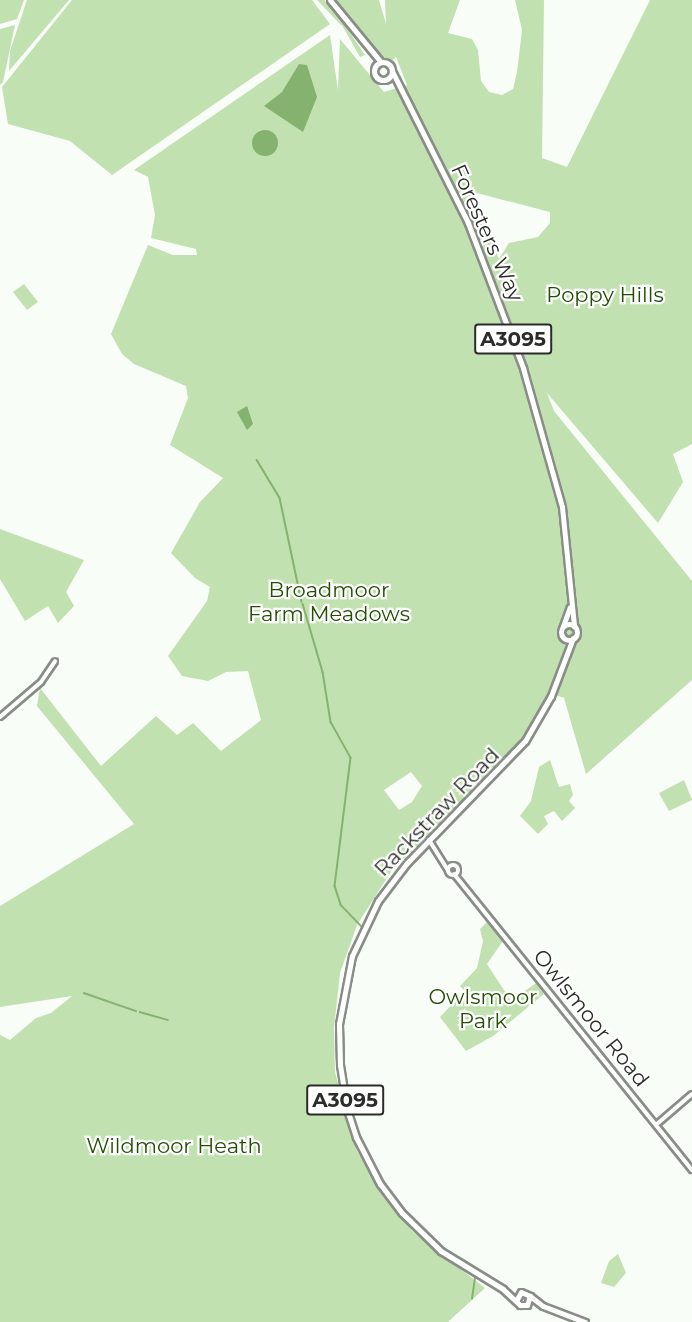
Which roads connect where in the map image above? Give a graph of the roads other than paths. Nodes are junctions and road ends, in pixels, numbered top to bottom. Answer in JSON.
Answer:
{"nodes":[{"id":1,"x":330,"y":0,"type":"edge"},
{"id":2,"x":368,"y":48,"type":"junction"},
{"id":3,"x":381,"y":62,"type":"junction"},
{"id":4,"x":374,"y":71,"type":"junction"},
{"id":5,"x":392,"y":71,"type":"junction"},
{"id":6,"x":386,"y":80,"type":"junction"},
{"id":7,"x":399,"y":89,"type":"junction"},
{"id":8,"x":570,"y":606,"type":"junction"},
{"id":9,"x":574,"y":626,"type":"junction"},
{"id":10,"x":562,"y":628,"type":"junction"},
{"id":11,"x":563,"y":637,"type":"junction"},
{"id":12,"x":573,"y":638,"type":"junction"},
{"id":13,"x":566,"y":657,"type":"junction"},
{"id":14,"x":55,"y":661,"type":"dead end"},
{"id":15,"x":0,"y":717,"type":"edge"},
{"id":16,"x":429,"y":840,"type":"junction"},
{"id":17,"x":444,"y":860,"type":"junction"},
{"id":18,"x":452,"y":865,"type":"junction"},
{"id":19,"x":448,"y":870,"type":"junction"},
{"id":20,"x":457,"y":870,"type":"junction"},
{"id":21,"x":454,"y":874,"type":"junction"},
{"id":22,"x":465,"y":885,"type":"junction"},
{"id":23,"x":692,"y":1094,"type":"edge"},
{"id":24,"x":657,"y":1124,"type":"junction"},
{"id":25,"x":692,"y":1170,"type":"edge"},
{"id":26,"x":503,"y":1289,"type":"junction"},
{"id":27,"x":520,"y":1293,"type":"junction"},
{"id":28,"x":530,"y":1296,"type":"junction"},
{"id":29,"x":516,"y":1301,"type":"junction"},
{"id":30,"x":527,"y":1305,"type":"junction"},
{"id":31,"x":543,"y":1306,"type":"junction"},
{"id":32,"x":585,"y":1322,"type":"edge"}],
"edges":[{"from":1,"to":2,"type":"main road"},
{"from":2,"to":3,"type":"main road"},
{"from":2,"to":4,"type":"main road"},
{"from":3,"to":4,"type":"main road"},
{"from":3,"to":5,"type":"main road"},
{"from":4,"to":6,"type":"main road"},
{"from":5,"to":6,"type":"main road"},
{"from":5,"to":7,"type":"main road","name":"Foresters Way","number":"A3095"},
{"from":6,"to":7,"type":"main road","name":"Foresters Way","number":"A3095"},
{"from":7,"to":8,"type":"main road","name":"Foresters Way","number":"A3095"},
{"from":8,"to":9,"type":"main road","name":"Foresters Way","number":"A3095"},
{"from":8,"to":10,"type":"main road","name":"Foresters Way","number":"A3095"},
{"from":9,"to":10,"type":"main road"},
{"from":9,"to":12,"type":"main road","name":"Foresters Way"},
{"from":10,"to":11,"type":"main road","name":"Rackstraw Road"},
{"from":11,"to":12,"type":"main road"},
{"from":11,"to":13,"type":"main road","name":"Rackstraw Road","number":"A3095"},
{"from":12,"to":13,"type":"main road","name":"Rackstraw Road","number":"A3095"},
{"from":13,"to":16,"type":"main road","name":"Rackstraw Road","number":"A3095"},
{"from":14,"to":15,"type":"street"},
{"from":16,"to":17,"type":"street"},
{"from":16,"to":26,"type":"main road","name":"Rackstraw Road","number":"A3095"},
{"from":17,"to":18,"type":"street"},
{"from":17,"to":19,"type":"street"},
{"from":18,"to":19,"type":"street"},
{"from":18,"to":20,"type":"street","name":"Owlsmoor Road"},
{"from":19,"to":21,"type":"street","name":"Owlsmoor Road"},
{"from":20,"to":21,"type":"street"},
{"from":20,"to":22,"type":"street","name":"Owlsmoor Road"},
{"from":21,"to":22,"type":"street","name":"Owlsmoor Road"},
{"from":22,"to":24,"type":"street","name":"Owlsmoor Road"},
{"from":23,"to":24,"type":"street"},
{"from":24,"to":25,"type":"street","name":"Owlsmoor Road"},
{"from":26,"to":27,"type":"main road","name":"Rackstraw Road","number":"A3095"},
{"from":26,"to":29,"type":"main road","name":"Rackstraw Road","number":"A3095"},
{"from":27,"to":28,"type":"main road","name":"Rackstraw Road"},
{"from":27,"to":29,"type":"main road"},
{"from":28,"to":30,"type":"main road"},
{"from":28,"to":31,"type":"main road"},
{"from":29,"to":30,"type":"main road"},
{"from":30,"to":31,"type":"main road"},
{"from":31,"to":32,"type":"main road"}]}
